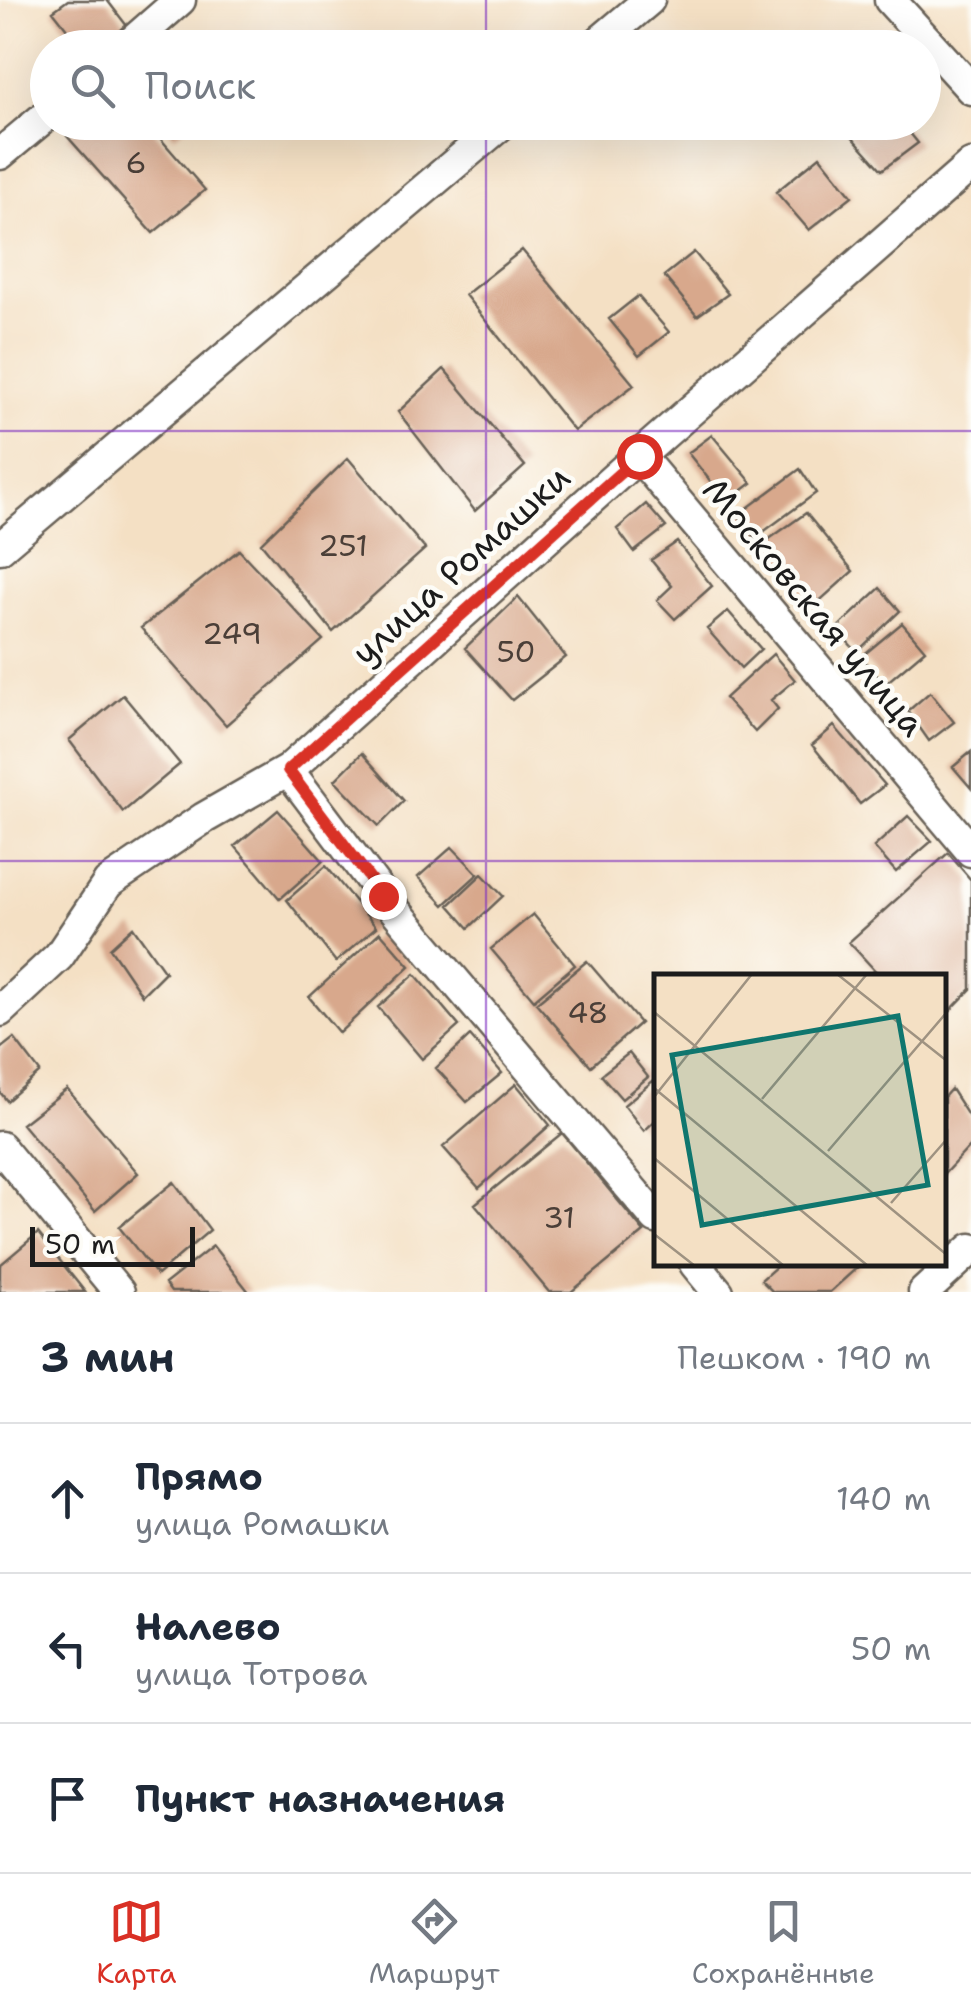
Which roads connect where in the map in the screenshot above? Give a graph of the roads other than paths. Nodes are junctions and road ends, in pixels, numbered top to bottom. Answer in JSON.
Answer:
{"nodes":[{"id":1,"x":180,"y":0,"type":"edge"},
{"id":2,"x":649,"y":0,"type":"edge"},
{"id":3,"x":890,"y":0,"type":"edge"},
{"id":4,"x":146,"y":30,"type":"edge"},
{"id":5,"x":613,"y":30,"type":"edge"},
{"id":6,"x":917,"y":30,"type":"edge"},
{"id":7,"x":941,"y":57,"type":"edge"},
{"id":8,"x":971,"y":90,"type":"edge"},
{"id":9,"x":30,"y":129,"type":"edge"},
{"id":10,"x":483,"y":140,"type":"edge"},
{"id":11,"x":0,"y":154,"type":"edge"},
{"id":12,"x":971,"y":165,"type":"edge"},
{"id":13,"x":639,"y":456,"type":"junction"},
{"id":14,"x":0,"y":548,"type":"edge"},
{"id":15,"x":288,"y":770,"type":"junction"},
{"id":16,"x":971,"y":851,"type":"edge"},
{"id":17,"x":0,"y":1010,"type":"edge"},
{"id":18,"x":0,"y":1148,"type":"edge"},
{"id":19,"x":654,"y":1216,"type":"edge"},
{"id":20,"x":971,"y":1250,"type":"edge"},
{"id":21,"x":697,"y":1267,"type":"edge"},
{"id":22,"x":118,"y":1292,"type":"edge"},
{"id":23,"x":718,"y":1292,"type":"edge"},
{"id":24,"x":924,"y":1292,"type":"edge"}],
"edges":[{"from":1,"to":4,"type":"street"},
{"from":2,"to":5,"type":"street"},
{"from":3,"to":6,"type":"street"},
{"from":7,"to":8,"type":"street"},
{"from":9,"to":11,"type":"street"},
{"from":10,"to":14,"type":"street"},
{"from":12,"to":13,"type":"street","name":"улица Ромашки"},
{"from":13,"to":15,"type":"street","name":"улица Ромашки"},
{"from":13,"to":16,"type":"street","name":"Московская улица"},
{"from":15,"to":17,"type":"street","name":"улица Ромашки"},
{"from":15,"to":19,"type":"street"},
{"from":18,"to":22,"type":"street"},
{"from":20,"to":24,"type":"street"},
{"from":21,"to":23,"type":"street"}]}
